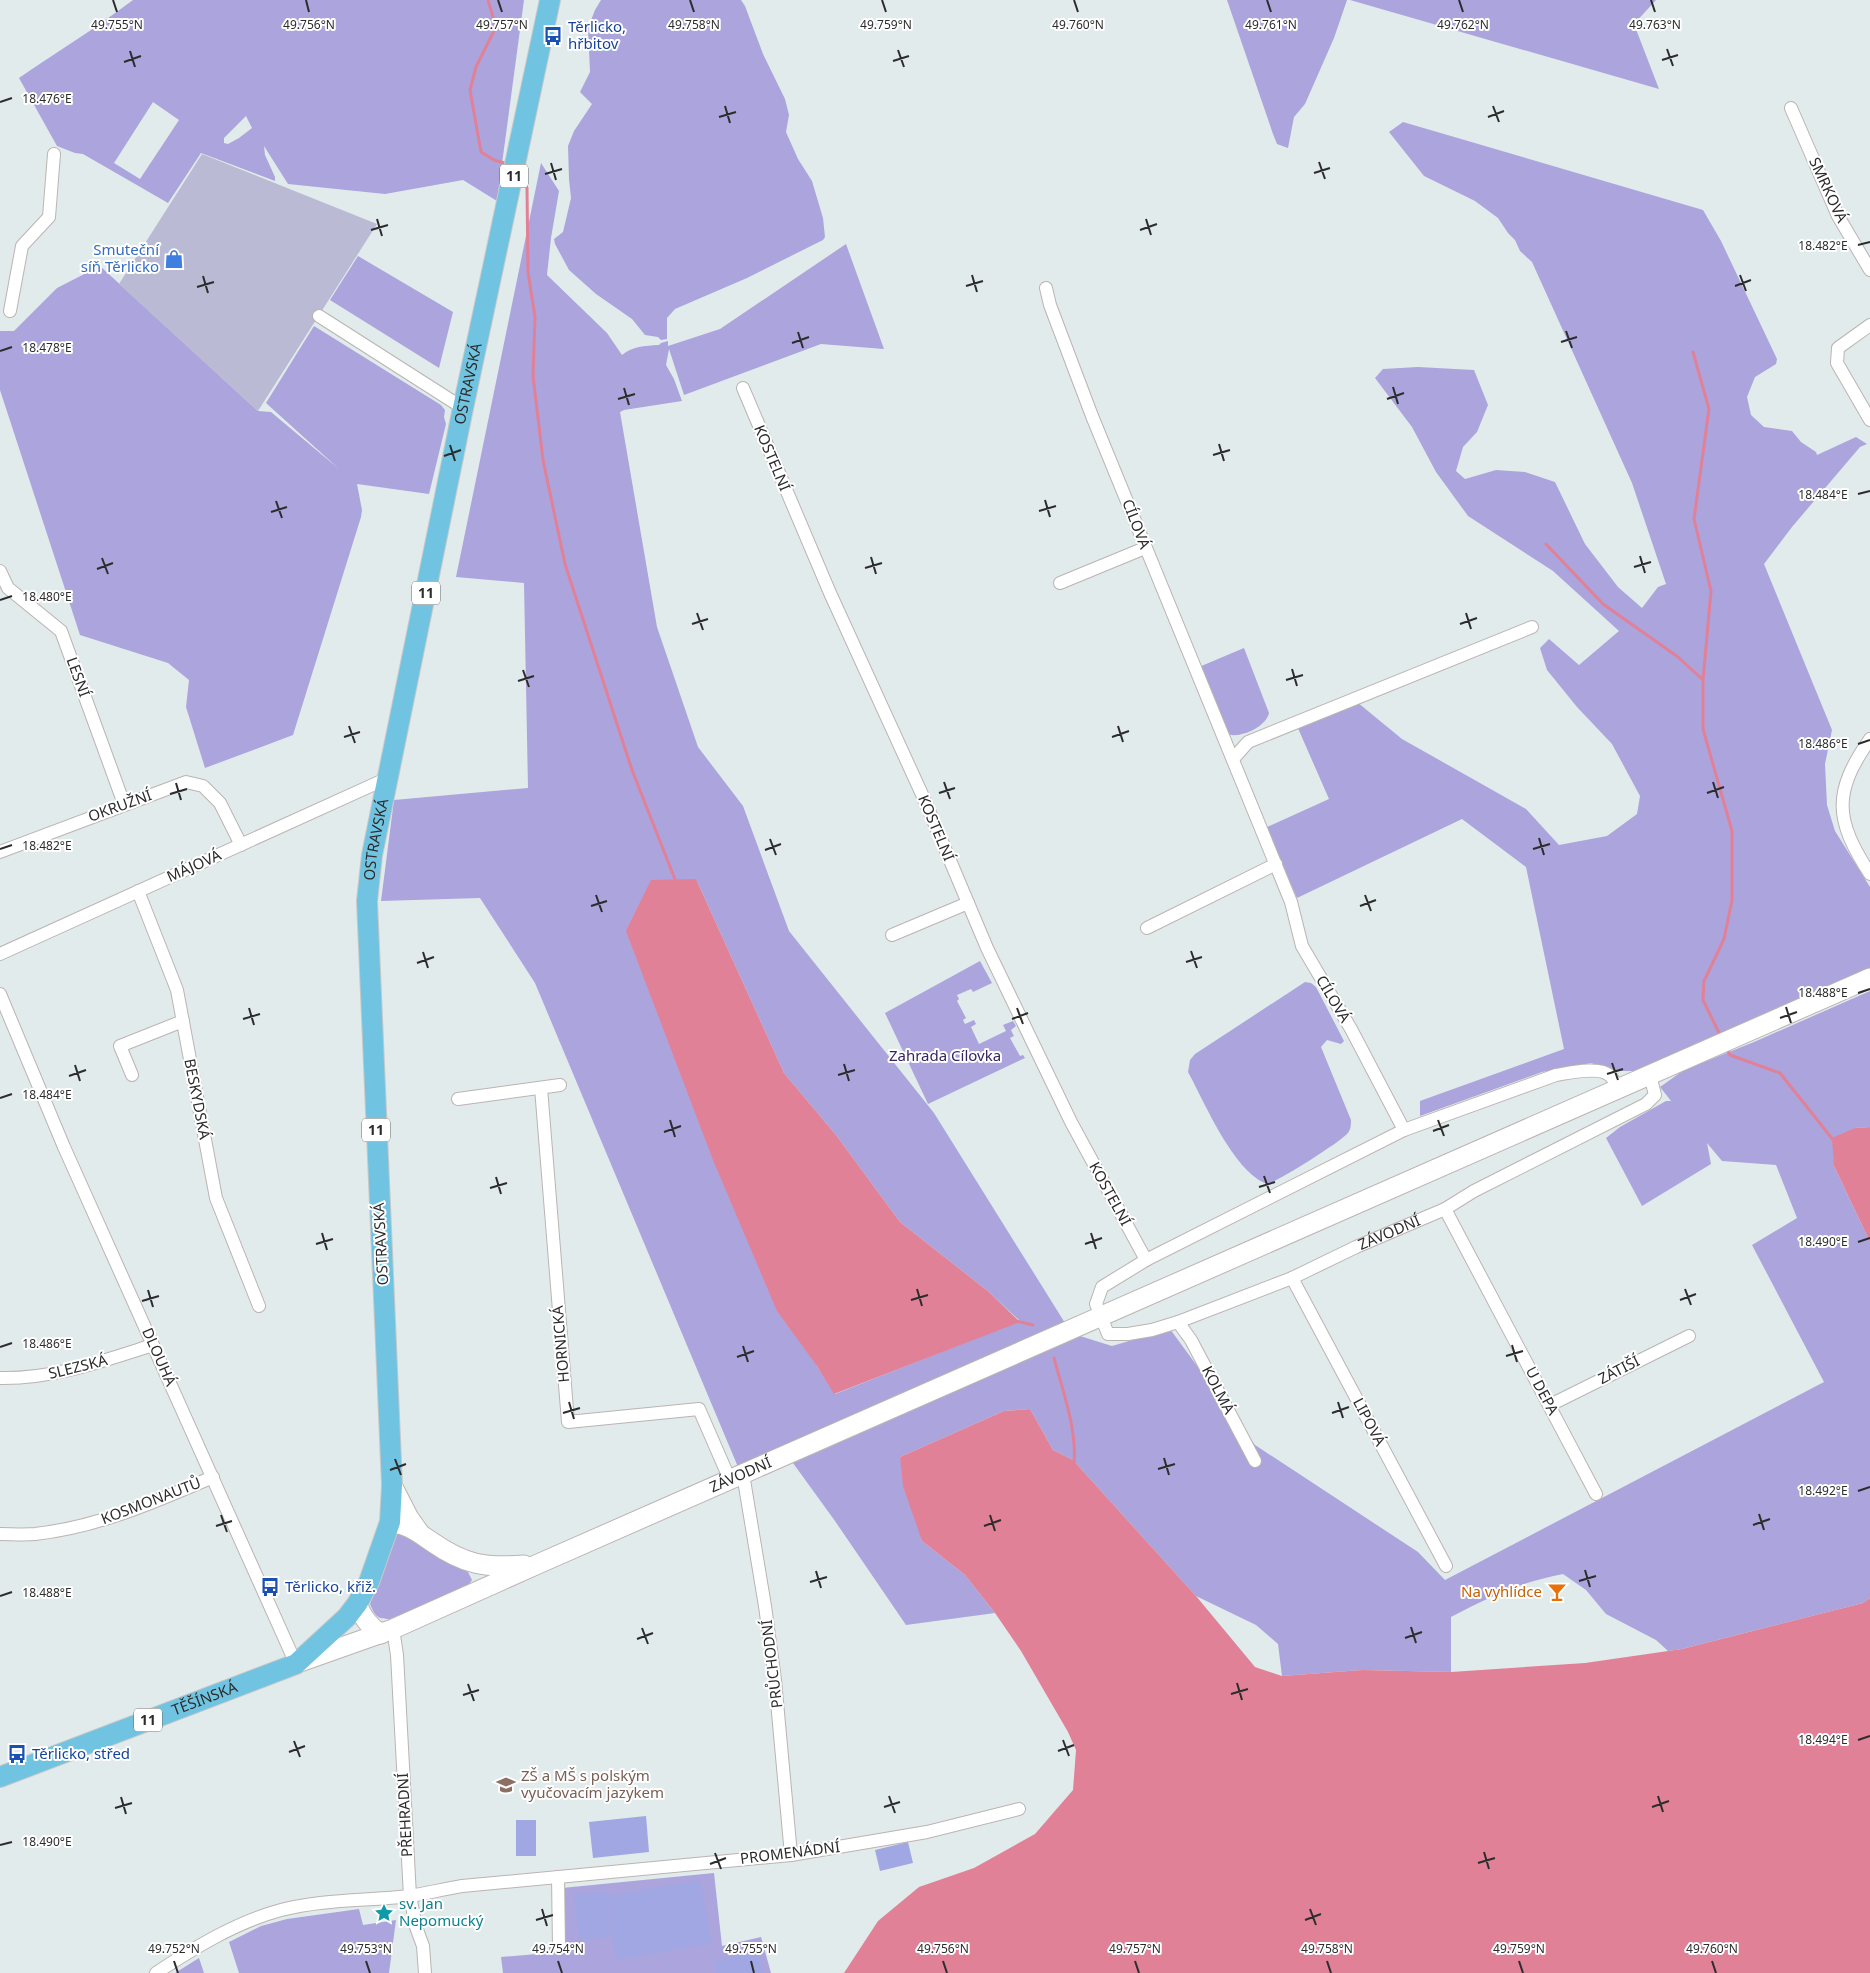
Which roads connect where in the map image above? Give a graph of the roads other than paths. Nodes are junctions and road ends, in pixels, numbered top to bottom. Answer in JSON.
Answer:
{"nodes":[{"id":1,"x":550,"y":0,"type":"edge"},
{"id":2,"x":1791,"y":108,"type":"dead end"},
{"id":3,"x":54,"y":154,"type":"dead end"},
{"id":4,"x":1870,"y":270,"type":"edge"},
{"id":5,"x":1046,"y":288,"type":"dead end"},
{"id":6,"x":10,"y":311,"type":"dead end"},
{"id":7,"x":319,"y":316,"type":"dead end"},
{"id":8,"x":1870,"y":325,"type":"edge"},
{"id":9,"x":743,"y":388,"type":"dead end"},
{"id":10,"x":463,"y":408,"type":"junction"},
{"id":11,"x":1870,"y":420,"type":"edge"},
{"id":12,"x":1146,"y":548,"type":"junction"},
{"id":13,"x":0,"y":571,"type":"edge"},
{"id":14,"x":1060,"y":583,"type":"dead end"},
{"id":15,"x":1532,"y":627,"type":"dead end"},
{"id":16,"x":1870,"y":739,"type":"edge"},
{"id":17,"x":1232,"y":758,"type":"junction"},
{"id":18,"x":388,"y":778,"type":"junction"},
{"id":19,"x":124,"y":804,"type":"junction"},
{"id":20,"x":241,"y":845,"type":"junction"},
{"id":21,"x":0,"y":852,"type":"edge"},
{"id":22,"x":1276,"y":864,"type":"junction"},
{"id":23,"x":1870,"y":874,"type":"edge"},
{"id":24,"x":138,"y":891,"type":"junction"},
{"id":25,"x":968,"y":903,"type":"junction"},
{"id":26,"x":1147,"y":928,"type":"dead end"},
{"id":27,"x":892,"y":935,"type":"dead end"},
{"id":28,"x":0,"y":954,"type":"edge"},
{"id":29,"x":1870,"y":978,"type":"edge"},
{"id":30,"x":0,"y":994,"type":"edge"},
{"id":31,"x":183,"y":1021,"type":"junction"},
{"id":32,"x":132,"y":1075,"type":"dead end"},
{"id":33,"x":1650,"y":1075,"type":"junction"},
{"id":34,"x":560,"y":1085,"type":"dead end"},
{"id":35,"x":541,"y":1088,"type":"junction"},
{"id":36,"x":1619,"y":1088,"type":"junction"},
{"id":37,"x":458,"y":1099,"type":"dead end"},
{"id":38,"x":1404,"y":1130,"type":"junction"},
{"id":39,"x":1445,"y":1209,"type":"junction"},
{"id":40,"x":1146,"y":1260,"type":"junction"},
{"id":41,"x":1292,"y":1278,"type":"junction"},
{"id":42,"x":259,"y":1306,"type":"dead end"},
{"id":43,"x":1100,"y":1317,"type":"junction"},
{"id":44,"x":1178,"y":1322,"type":"junction"},
{"id":45,"x":1689,"y":1336,"type":"dead end"},
{"id":46,"x":154,"y":1345,"type":"junction"},
{"id":47,"x":0,"y":1378,"type":"edge"},
{"id":48,"x":1550,"y":1405,"type":"junction"},
{"id":49,"x":1255,"y":1462,"type":"dead end"},
{"id":50,"x":213,"y":1476,"type":"junction"},
{"id":51,"x":737,"y":1477,"type":"junction"},
{"id":52,"x":392,"y":1485,"type":"junction"},
{"id":53,"x":1596,"y":1494,"type":"dead end"},
{"id":54,"x":390,"y":1522,"type":"junction"},
{"id":55,"x":419,"y":1532,"type":"junction"},
{"id":56,"x":0,"y":1534,"type":"edge"},
{"id":57,"x":475,"y":1564,"type":"junction"},
{"id":58,"x":538,"y":1564,"type":"junction"},
{"id":59,"x":1446,"y":1566,"type":"dead end"},
{"id":60,"x":468,"y":1595,"type":"junction"},
{"id":61,"x":357,"y":1604,"type":"junction"},
{"id":62,"x":387,"y":1632,"type":"junction"},
{"id":63,"x":296,"y":1664,"type":"junction"},
{"id":64,"x":0,"y":1777,"type":"edge"},
{"id":65,"x":1018,"y":1809,"type":"dead end"},
{"id":66,"x":791,"y":1855,"type":"junction"},
{"id":67,"x":558,"y":1877,"type":"junction"},
{"id":68,"x":410,"y":1896,"type":"junction"},
{"id":69,"x":559,"y":1948,"type":"dead end"},
{"id":70,"x":156,"y":1973,"type":"edge"},
{"id":71,"x":425,"y":1973,"type":"edge"}],
"edges":[{"from":1,"to":10,"type":"main road","name":"OSTRAVSKÁ","number":"11"},
{"from":2,"to":4,"type":"street","name":"SMRKOVÁ"},
{"from":3,"to":6,"type":"street"},
{"from":5,"to":12,"type":"street","name":"CÍLOVÁ"},
{"from":7,"to":10,"type":"street"},
{"from":8,"to":11,"type":"street"},
{"from":9,"to":25,"type":"street","name":"KOSTELNÍ"},
{"from":10,"to":18,"type":"main road","name":"OSTRAVSKÁ","number":"11"},
{"from":12,"to":14,"type":"street"},
{"from":12,"to":17,"type":"street","name":"CÍLOVÁ"},
{"from":13,"to":19,"type":"street","name":"LESNÍ"},
{"from":15,"to":17,"type":"street"},
{"from":16,"to":23,"type":"street"},
{"from":17,"to":22,"type":"street","name":"CÍLOVÁ"},
{"from":18,"to":20,"type":"street","name":"MÁJOVÁ"},
{"from":18,"to":52,"type":"main road","name":"OSTRAVSKÁ","number":"11"},
{"from":19,"to":20,"type":"street","name":"OKRUŽNÍ"},
{"from":19,"to":21,"type":"street","name":"OKRUŽNÍ"},
{"from":20,"to":24,"type":"street","name":"MÁJOVÁ"},
{"from":22,"to":26,"type":"street"},
{"from":22,"to":38,"type":"street","name":"CÍLOVÁ"},
{"from":24,"to":28,"type":"street","name":"MÁJOVÁ"},
{"from":24,"to":31,"type":"street","name":"BESKYDSKÁ"},
{"from":25,"to":27,"type":"street"},
{"from":25,"to":40,"type":"street","name":"KOSTELNÍ"},
{"from":29,"to":33,"type":"main road","name":"ZÁVODNÍ"},
{"from":30,"to":46,"type":"street","name":"DLOUHÁ"},
{"from":31,"to":32,"type":"street"},
{"from":31,"to":42,"type":"street","name":"BESKYDSKÁ"},
{"from":33,"to":36,"type":"main road","name":"ZÁVODNÍ"},
{"from":33,"to":39,"type":"street","name":"ZÁVODNÍ"},
{"from":34,"to":35,"type":"street"},
{"from":35,"to":37,"type":"street"},
{"from":35,"to":51,"type":"street","name":"HORNICKÁ"},
{"from":36,"to":38,"type":"street"},
{"from":36,"to":43,"type":"main road","name":"ZÁVODNÍ"},
{"from":38,"to":40,"type":"street"},
{"from":39,"to":41,"type":"street","name":"ZÁVODNÍ"},
{"from":39,"to":48,"type":"street","name":"U DEPA"},
{"from":40,"to":43,"type":"street"},
{"from":41,"to":44,"type":"street","name":"ZÁVODNÍ"},
{"from":41,"to":59,"type":"street","name":"LIPOVÁ"},
{"from":43,"to":44,"type":"street","name":"ZÁVODNÍ"},
{"from":43,"to":51,"type":"main road","name":"ZÁVODNÍ"},
{"from":44,"to":49,"type":"street","name":"KOLMÁ"},
{"from":45,"to":48,"type":"street","name":"ZÁTIŠÍ"},
{"from":46,"to":47,"type":"street","name":"SLEZSKÁ"},
{"from":46,"to":50,"type":"street","name":"DLOUHÁ"},
{"from":48,"to":53,"type":"street","name":"U DEPA"},
{"from":50,"to":56,"type":"street","name":"KOSMONAUTŮ"},
{"from":50,"to":63,"type":"street","name":"DLOUHÁ"},
{"from":51,"to":58,"type":"main road","name":"ZÁVODNÍ"},
{"from":51,"to":66,"type":"street","name":"PRŮCHODNÍ"},
{"from":52,"to":54,"type":"main road","name":"OSTRAVSKÁ","number":"11"},
{"from":52,"to":55,"type":"main road"},
{"from":54,"to":55,"type":"main road"},
{"from":54,"to":61,"type":"main road","name":"OSTRAVSKÁ","number":"11"},
{"from":55,"to":57,"type":"main road"},
{"from":57,"to":58,"type":"main road"},
{"from":57,"to":60,"type":"main road"},
{"from":58,"to":60,"type":"main road","name":"ZÁVODNÍ"},
{"from":60,"to":62,"type":"main road","name":"ZÁVODNÍ"},
{"from":61,"to":62,"type":"main road"},
{"from":61,"to":63,"type":"main road","name":"OSTRAVSKÁ","number":"11"},
{"from":62,"to":63,"type":"main road","name":"TĚŠÍNSKÁ"},
{"from":62,"to":68,"type":"street","name":"PŘEHRADNÍ"},
{"from":63,"to":64,"type":"main road","name":"TĚŠÍNSKÁ","number":"11"},
{"from":65,"to":66,"type":"street","name":"PROMENÁDNÍ"},
{"from":66,"to":67,"type":"street","name":"PROMENÁDNÍ"},
{"from":67,"to":68,"type":"street","name":"PROMENÁDNÍ"},
{"from":67,"to":69,"type":"street"},
{"from":68,"to":70,"type":"street","name":"PROMENÁDNÍ"},
{"from":68,"to":71,"type":"street","name":"PŘEHRADNÍ"}]}
